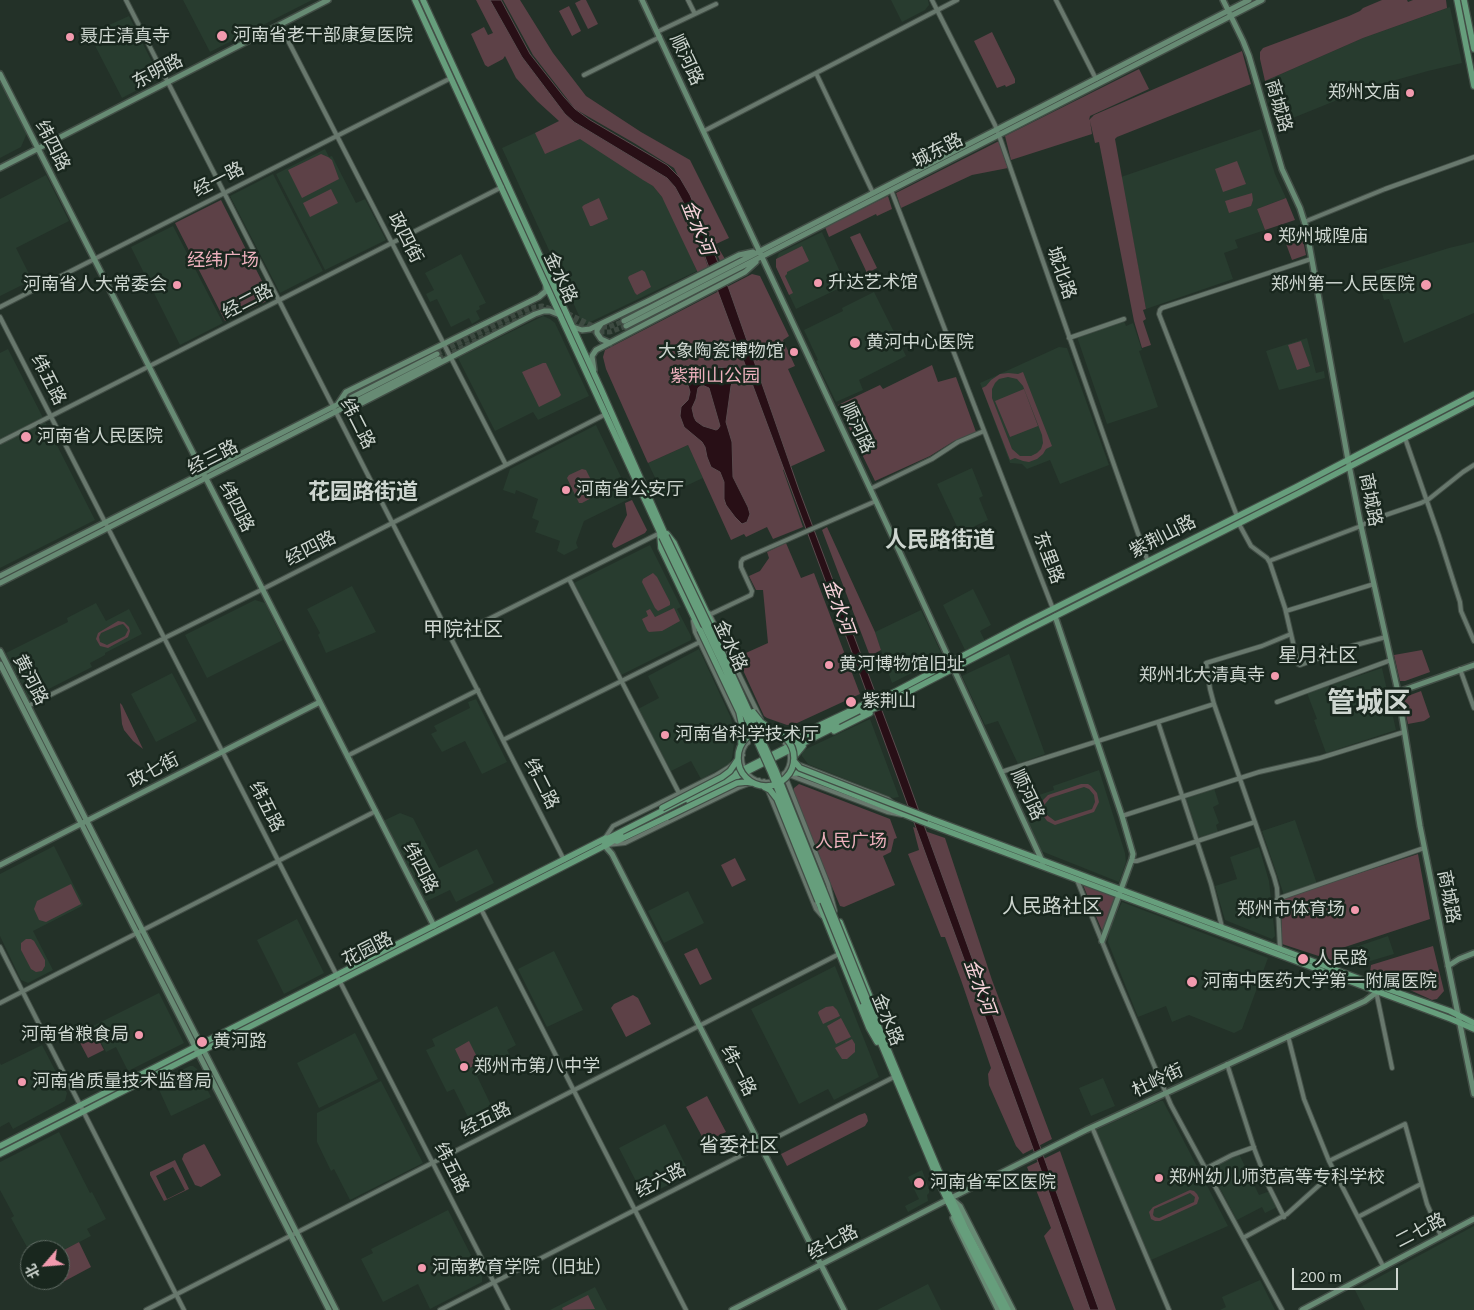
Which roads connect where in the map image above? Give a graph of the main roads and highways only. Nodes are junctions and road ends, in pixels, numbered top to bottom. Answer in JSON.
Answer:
{"nodes":[{"id":1,"x":416,"y":0,"type":"edge"},
{"id":2,"x":423,"y":0,"type":"edge"},
{"id":3,"x":1457,"y":0,"type":"edge"},
{"id":4,"x":1464,"y":0,"type":"edge"},
{"id":5,"x":1474,"y":49,"type":"edge"},
{"id":6,"x":1474,"y":86,"type":"edge"},
{"id":7,"x":504,"y":186,"type":"junction"},
{"id":8,"x":1474,"y":394,"type":"edge"},
{"id":9,"x":1474,"y":402,"type":"edge"},
{"id":10,"x":663,"y":534,"type":"junction"},
{"id":11,"x":866,"y":709,"type":"junction"},
{"id":12,"x":771,"y":732,"type":"junction"},
{"id":13,"x":780,"y":733,"type":"junction"},
{"id":14,"x":744,"y":744,"type":"junction"},
{"id":15,"x":740,"y":757,"type":"junction"},
{"id":16,"x":793,"y":760,"type":"junction"},
{"id":17,"x":787,"y":774,"type":"junction"},
{"id":18,"x":760,"y":783,"type":"junction"},
{"id":19,"x":604,"y":843,"type":"junction"},
{"id":20,"x":1120,"y":892,"type":"junction"},
{"id":21,"x":338,"y":978,"type":"junction"},
{"id":22,"x":1378,"y":989,"type":"junction"},
{"id":23,"x":1474,"y":1023,"type":"edge"},
{"id":24,"x":1474,"y":1029,"type":"edge"},
{"id":25,"x":199,"y":1049,"type":"junction"},
{"id":26,"x":889,"y":1059,"type":"junction"},
{"id":27,"x":0,"y":1146,"type":"edge"},
{"id":28,"x":0,"y":1154,"type":"edge"},
{"id":29,"x":949,"y":1199,"type":"junction"},
{"id":30,"x":963,"y":1228,"type":"junction"},
{"id":31,"x":1003,"y":1310,"type":"edge"},
{"id":32,"x":1008,"y":1310,"type":"edge"}],
"edges":[{"from":1,"to":7,"type":"main road","name":"金水路"},
{"from":2,"to":7,"type":"main road","name":"金水路"},
{"from":3,"to":6,"type":"main road"},
{"from":4,"to":5,"type":"main road"},
{"from":7,"to":10,"type":"main road","name":"金水路"},
{"from":7,"to":10,"type":"main road","name":"金水路"},
{"from":8,"to":11,"type":"main road","name":"紫荆山路"},
{"from":9,"to":11,"type":"main road","name":"紫荆山路"},
{"from":10,"to":12,"type":"main road","bridge":true},
{"from":10,"to":14,"type":"main road","bridge":true},
{"from":10,"to":26,"type":"main road","name":"金水路","bridge":true},
{"from":11,"to":13,"type":"main road"},
{"from":11,"to":16,"type":"main road"},
{"from":11,"to":19,"type":"main road"},
{"from":12,"to":13,"type":"main road","bridge":true},
{"from":12,"to":14,"type":"main road","bridge":true},
{"from":13,"to":16,"type":"main road","bridge":true},
{"from":14,"to":15,"type":"main road","bridge":true},
{"from":15,"to":18,"type":"main road","bridge":true},
{"from":15,"to":19,"type":"main road","name":"花园路","bridge":true},
{"from":16,"to":17,"type":"main road","bridge":true},
{"from":16,"to":20,"type":"main road","bridge":true},
{"from":17,"to":18,"type":"main road","name":"花园路","bridge":true},
{"from":17,"to":20,"type":"main road"},
{"from":17,"to":26,"type":"main road","bridge":true},
{"from":18,"to":19,"type":"main road","name":"花园路","bridge":true},
{"from":18,"to":26,"type":"main road","bridge":true},
{"from":19,"to":21,"type":"main road","name":"花园路"},
{"from":19,"to":21,"type":"main road","name":"花园路"},
{"from":20,"to":22,"type":"main road"},
{"from":20,"to":22,"type":"main road"},
{"from":21,"to":25,"type":"main road","name":"花园路"},
{"from":22,"to":23,"type":"main road"},
{"from":22,"to":24,"type":"main road"},
{"from":25,"to":27,"type":"main road","name":"花园路"},
{"from":25,"to":28,"type":"main road","name":"花园路"},
{"from":26,"to":29,"type":"main road","name":"金水路"},
{"from":26,"to":29,"type":"main road","name":"金水路"},
{"from":29,"to":30,"type":"main road","name":"金水路"},
{"from":30,"to":31,"type":"main road","name":"金水路"},
{"from":30,"to":32,"type":"main road","name":"金水路"}]}
